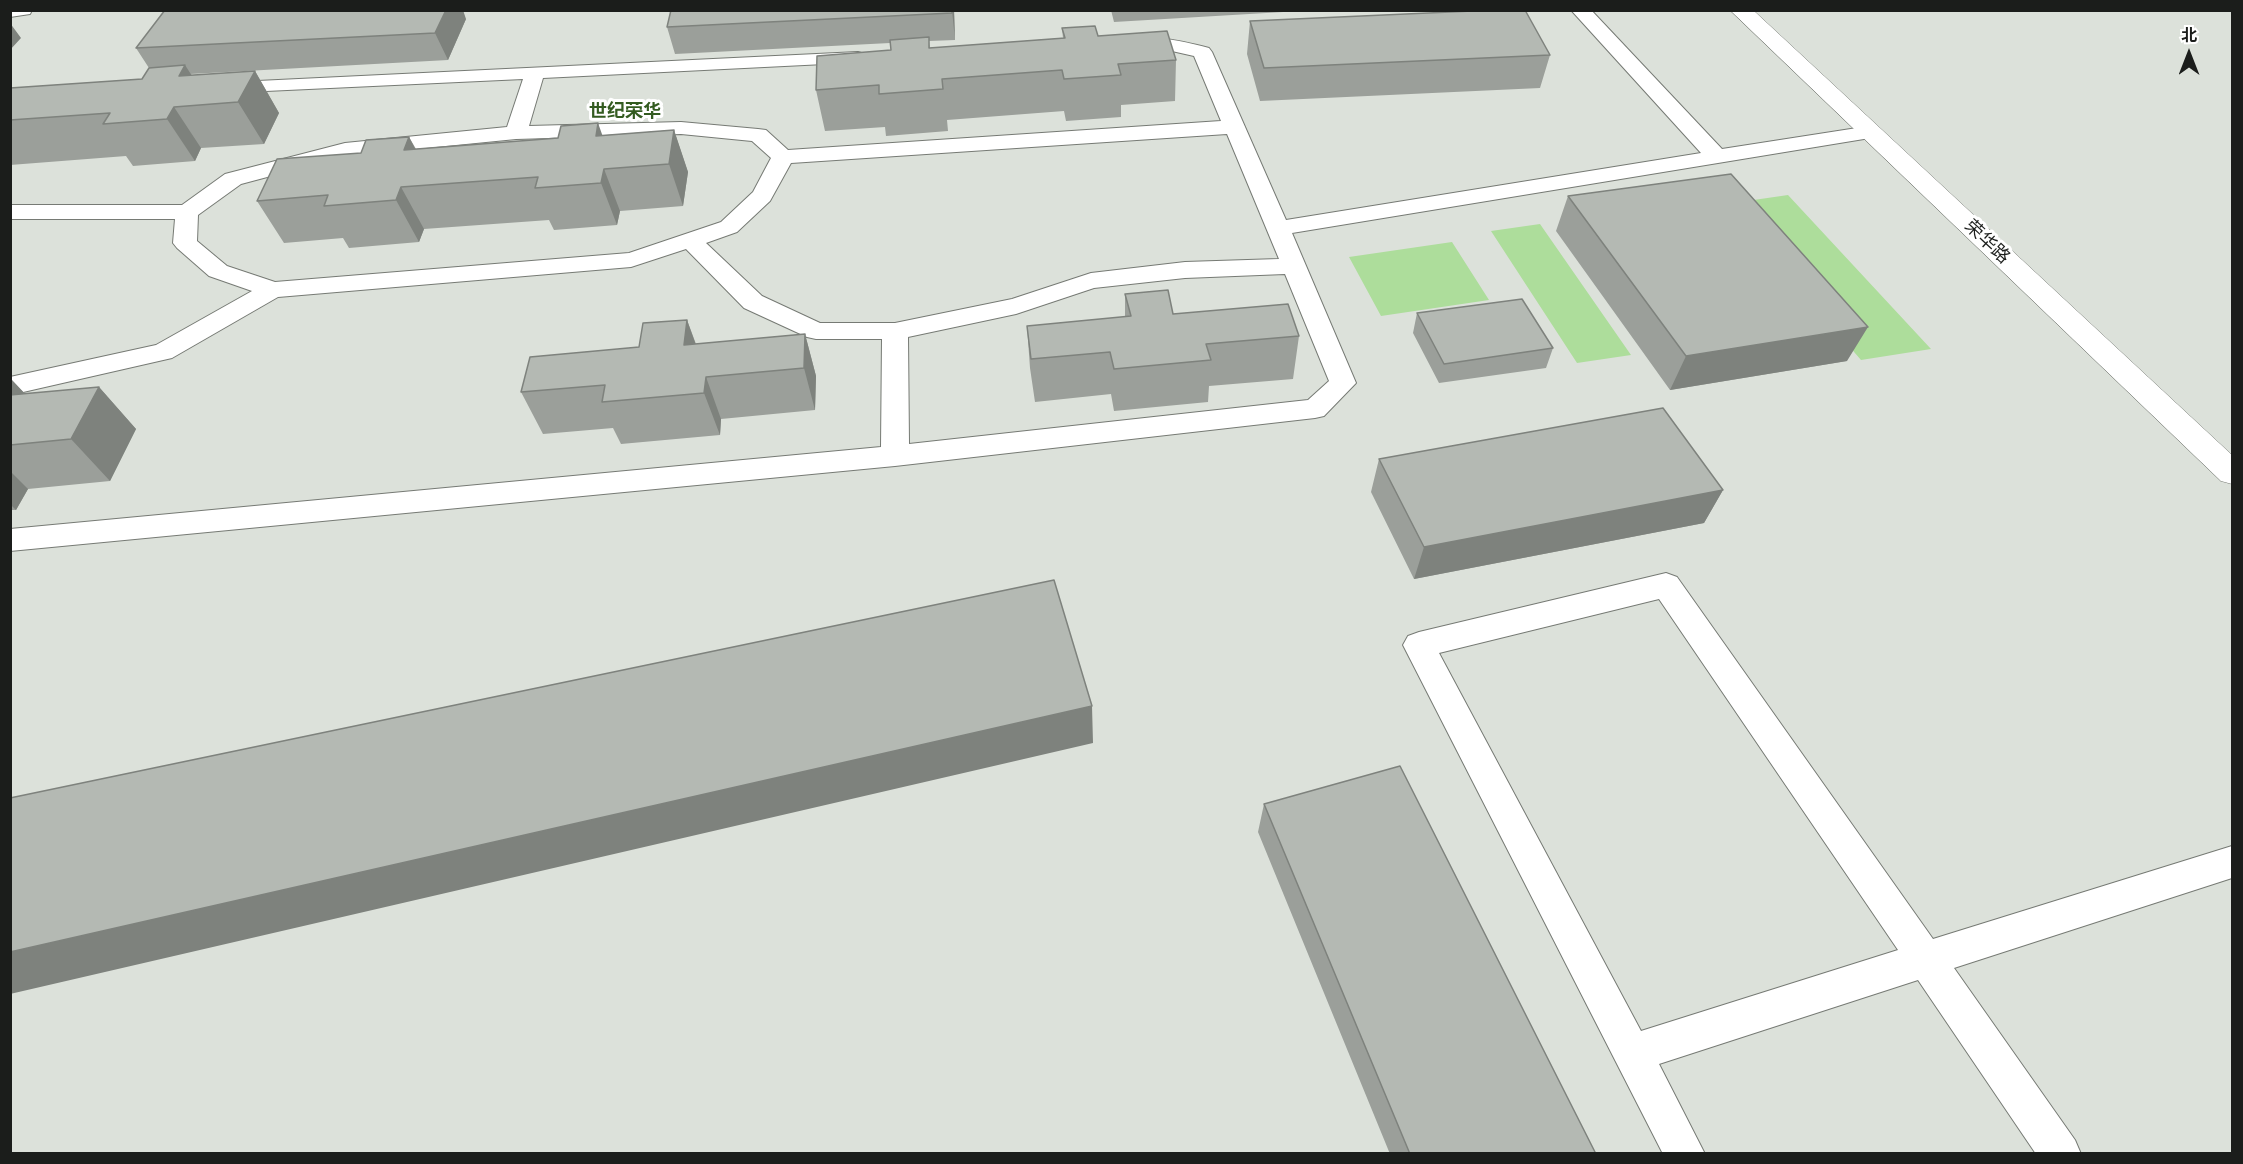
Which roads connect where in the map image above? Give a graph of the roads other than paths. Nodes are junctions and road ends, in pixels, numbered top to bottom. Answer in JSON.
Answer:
{"nodes":[{"id":1,"x":23,"y":10,"type":"edge"},
{"id":2,"x":1580,"y":10,"type":"edge"},
{"id":3,"x":1740,"y":10,"type":"edge"},
{"id":4,"x":10,"y":11,"type":"edge"},
{"id":5,"x":1116,"y":45,"type":"edge"},
{"id":6,"x":880,"y":57,"type":"edge"},
{"id":7,"x":536,"y":73,"type":"junction"},
{"id":8,"x":200,"y":88,"type":"edge"},
{"id":9,"x":1234,"y":127,"type":"junction"},
{"id":10,"x":1870,"y":132,"type":"junction"},
{"id":11,"x":516,"y":133,"type":"junction"},
{"id":12,"x":783,"y":157,"type":"junction"},
{"id":13,"x":1717,"y":157,"type":"junction"},
{"id":14,"x":10,"y":212,"type":"edge"},
{"id":15,"x":187,"y":212,"type":"junction"},
{"id":16,"x":1278,"y":228,"type":"junction"},
{"id":17,"x":690,"y":240,"type":"junction"},
{"id":18,"x":1294,"y":266,"type":"junction"},
{"id":19,"x":273,"y":290,"type":"junction"},
{"id":20,"x":895,"y":331,"type":"junction"},
{"id":21,"x":10,"y":386,"type":"edge"},
{"id":22,"x":896,"y":456,"type":"junction"},
{"id":23,"x":2232,"y":473,"type":"edge"},
{"id":24,"x":10,"y":540,"type":"edge"},
{"id":25,"x":2232,"y":862,"type":"edge"},
{"id":26,"x":1925,"y":961,"type":"junction"},
{"id":27,"x":1632,"y":1053,"type":"junction"},
{"id":28,"x":1685,"y":1154,"type":"edge"},
{"id":29,"x":2061,"y":1154,"type":"edge"}],
"edges":[{"from":1,"to":4,"type":"lane"},
{"from":2,"to":13,"type":"lane"},
{"from":3,"to":10,"type":"main road","name":"荣华路"},
{"from":5,"to":9,"type":"lane"},
{"from":6,"to":7,"type":"lane"},
{"from":7,"to":8,"type":"lane"},
{"from":7,"to":11,"type":"lane"},
{"from":9,"to":12,"type":"lane"},
{"from":9,"to":16,"type":"lane"},
{"from":10,"to":13,"type":"lane"},
{"from":10,"to":23,"type":"main road","name":"荣华路"},
{"from":11,"to":12,"type":"lane"},
{"from":11,"to":15,"type":"lane"},
{"from":12,"to":17,"type":"lane"},
{"from":13,"to":16,"type":"lane"},
{"from":14,"to":15,"type":"lane"},
{"from":15,"to":19,"type":"lane"},
{"from":16,"to":18,"type":"lane"},
{"from":17,"to":19,"type":"lane"},
{"from":17,"to":20,"type":"lane"},
{"from":18,"to":20,"type":"lane"},
{"from":18,"to":22,"type":"lane"},
{"from":19,"to":21,"type":"lane"},
{"from":20,"to":22,"type":"lane"},
{"from":22,"to":24,"type":"lane"},
{"from":25,"to":26,"type":"lane"},
{"from":26,"to":27,"type":"lane"},
{"from":26,"to":27,"type":"lane"},
{"from":26,"to":29,"type":"lane"},
{"from":27,"to":28,"type":"lane"}]}
